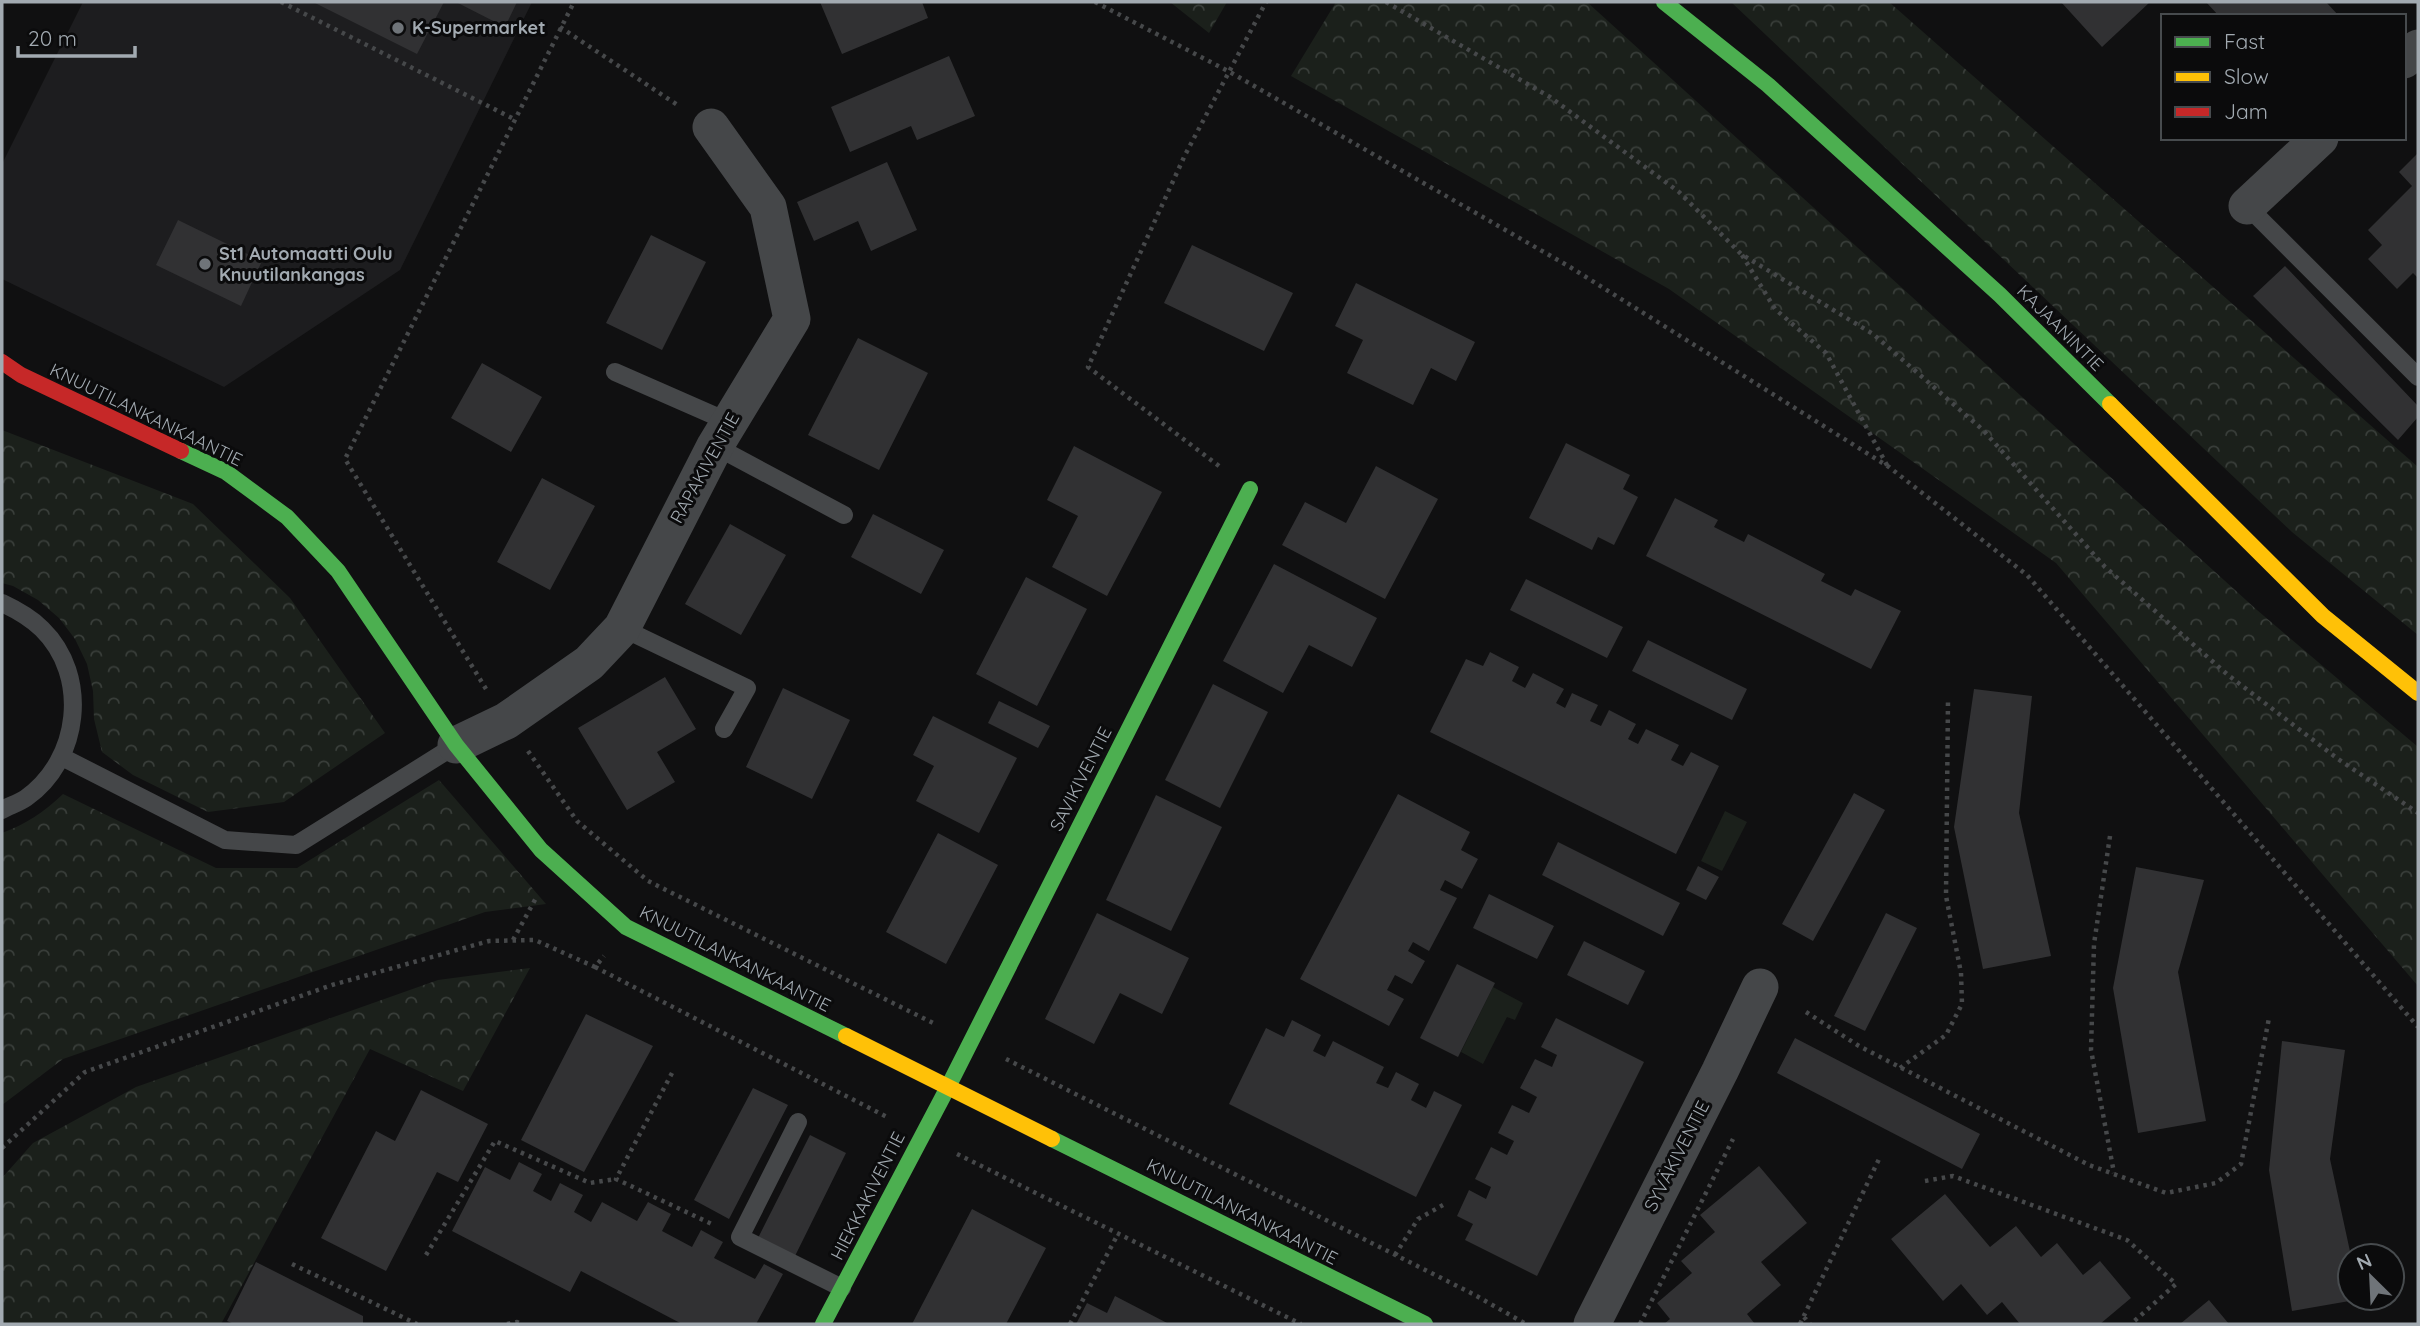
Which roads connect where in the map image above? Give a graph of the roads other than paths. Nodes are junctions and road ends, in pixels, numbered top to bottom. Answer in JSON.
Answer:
{"nodes":[{"id":1,"x":1664,"y":2,"type":"edge"},
{"id":2,"x":711,"y":127,"type":"road end"},
{"id":3,"x":2318,"y":140,"type":"edge"},
{"id":4,"x":2247,"y":206,"type":"joint"},
{"id":5,"x":2,"y":362,"type":"edge"},
{"id":6,"x":615,"y":372,"type":"dead end"},
{"id":7,"x":2,"y":373,"type":"edge"},
{"id":8,"x":20,"y":375,"type":"junction"},
{"id":9,"x":2418,"y":377,"type":"edge"},
{"id":10,"x":722,"y":434,"type":"junction"},
{"id":11,"x":1250,"y":489,"type":"road end"},
{"id":12,"x":844,"y":515,"type":"dead end"},
{"id":13,"x":2,"y":603,"type":"edge"},
{"id":14,"x":622,"y":628,"type":"junction"},
{"id":15,"x":2418,"y":693,"type":"edge"},
{"id":16,"x":724,"y":729,"type":"dead end"},
{"id":17,"x":456,"y":746,"type":"junction"},
{"id":18,"x":62,"y":757,"type":"junction"},
{"id":19,"x":2,"y":810,"type":"edge"},
{"id":20,"x":1760,"y":987,"type":"dead end"},
{"id":21,"x":948,"y":1087,"type":"junction"},
{"id":22,"x":798,"y":1122,"type":"dead end"},
{"id":23,"x":842,"y":1288,"type":"junction"},
{"id":24,"x":823,"y":1324,"type":"edge"},
{"id":25,"x":1425,"y":1324,"type":"edge"},
{"id":26,"x":1592,"y":1324,"type":"edge"}],
"edges":[{"from":1,"to":15,"type":"street","name":"KAJAANINTIE"},
{"from":2,"to":10,"type":"street","name":"RAPAKIVENTIE"},
{"from":3,"to":4,"type":"street"},
{"from":4,"to":9,"type":"lane"},
{"from":5,"to":8,"type":"street","name":"KNUUTILANKANKAANTIE"},
{"from":6,"to":10,"type":"lane"},
{"from":7,"to":8,"type":"street","name":"KNUUTILANKANKAANTIE"},
{"from":8,"to":17,"type":"street","name":"KNUUTILANKANKAANTIE"},
{"from":10,"to":12,"type":"lane"},
{"from":10,"to":14,"type":"street","name":"RAPAKIVENTIE"},
{"from":11,"to":21,"type":"street","name":"SAVIKIVENTIE"},
{"from":13,"to":18,"type":"lane"},
{"from":14,"to":16,"type":"lane"},
{"from":14,"to":17,"type":"street","name":"RAPAKIVENTIE"},
{"from":17,"to":18,"type":"lane"},
{"from":17,"to":21,"type":"street","name":"KNUUTILANKANKAANTIE"},
{"from":18,"to":19,"type":"lane"},
{"from":20,"to":26,"type":"street","name":"SYVÄKIVENTIE"},
{"from":21,"to":23,"type":"street","name":"HIEKKAKIVENTIE"},
{"from":21,"to":25,"type":"street","name":"KNUUTILANKANKAANTIE"},
{"from":22,"to":23,"type":"lane"},
{"from":23,"to":24,"type":"street","name":"HIEKKAKIVENTIE"}]}
